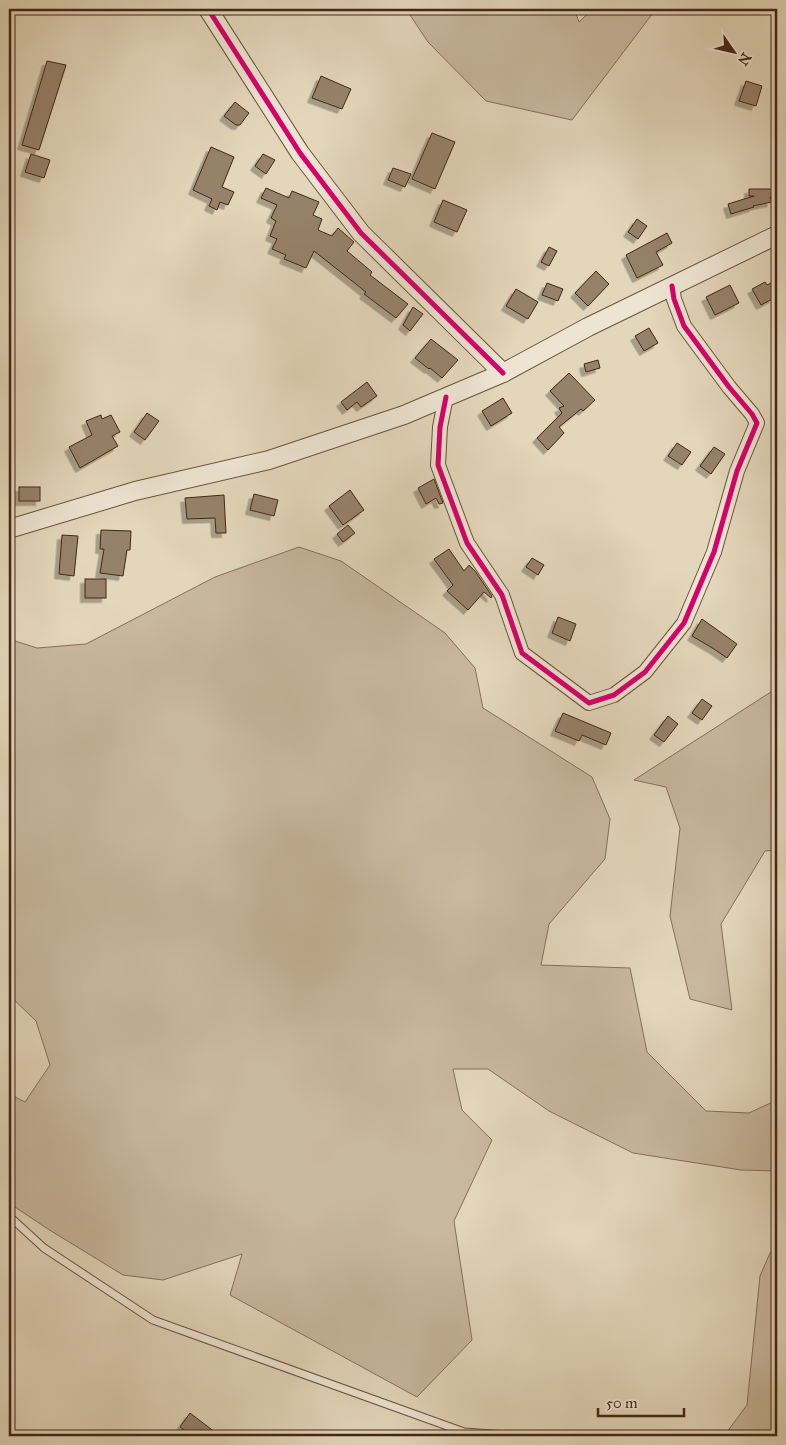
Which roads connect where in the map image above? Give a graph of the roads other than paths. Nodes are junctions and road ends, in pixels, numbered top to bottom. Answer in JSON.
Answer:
{"nodes":[{"id":1,"x":208,"y":9,"type":"edge"},
{"id":2,"x":777,"y":235,"type":"edge"},
{"id":3,"x":672,"y":286,"type":"junction"},
{"id":4,"x":503,"y":373,"type":"junction"},
{"id":5,"x":446,"y":397,"type":"junction"},
{"id":6,"x":9,"y":529,"type":"edge"},
{"id":7,"x":9,"y":1216,"type":"edge"},
{"id":8,"x":520,"y":1436,"type":"edge"}],
"edges":[{"from":1,"to":4,"type":"street"},
{"from":2,"to":3,"type":"street"},
{"from":3,"to":4,"type":"street"},
{"from":3,"to":5,"type":"street"},
{"from":4,"to":5,"type":"street"},
{"from":5,"to":6,"type":"street"},
{"from":7,"to":8,"type":"lane"}]}
